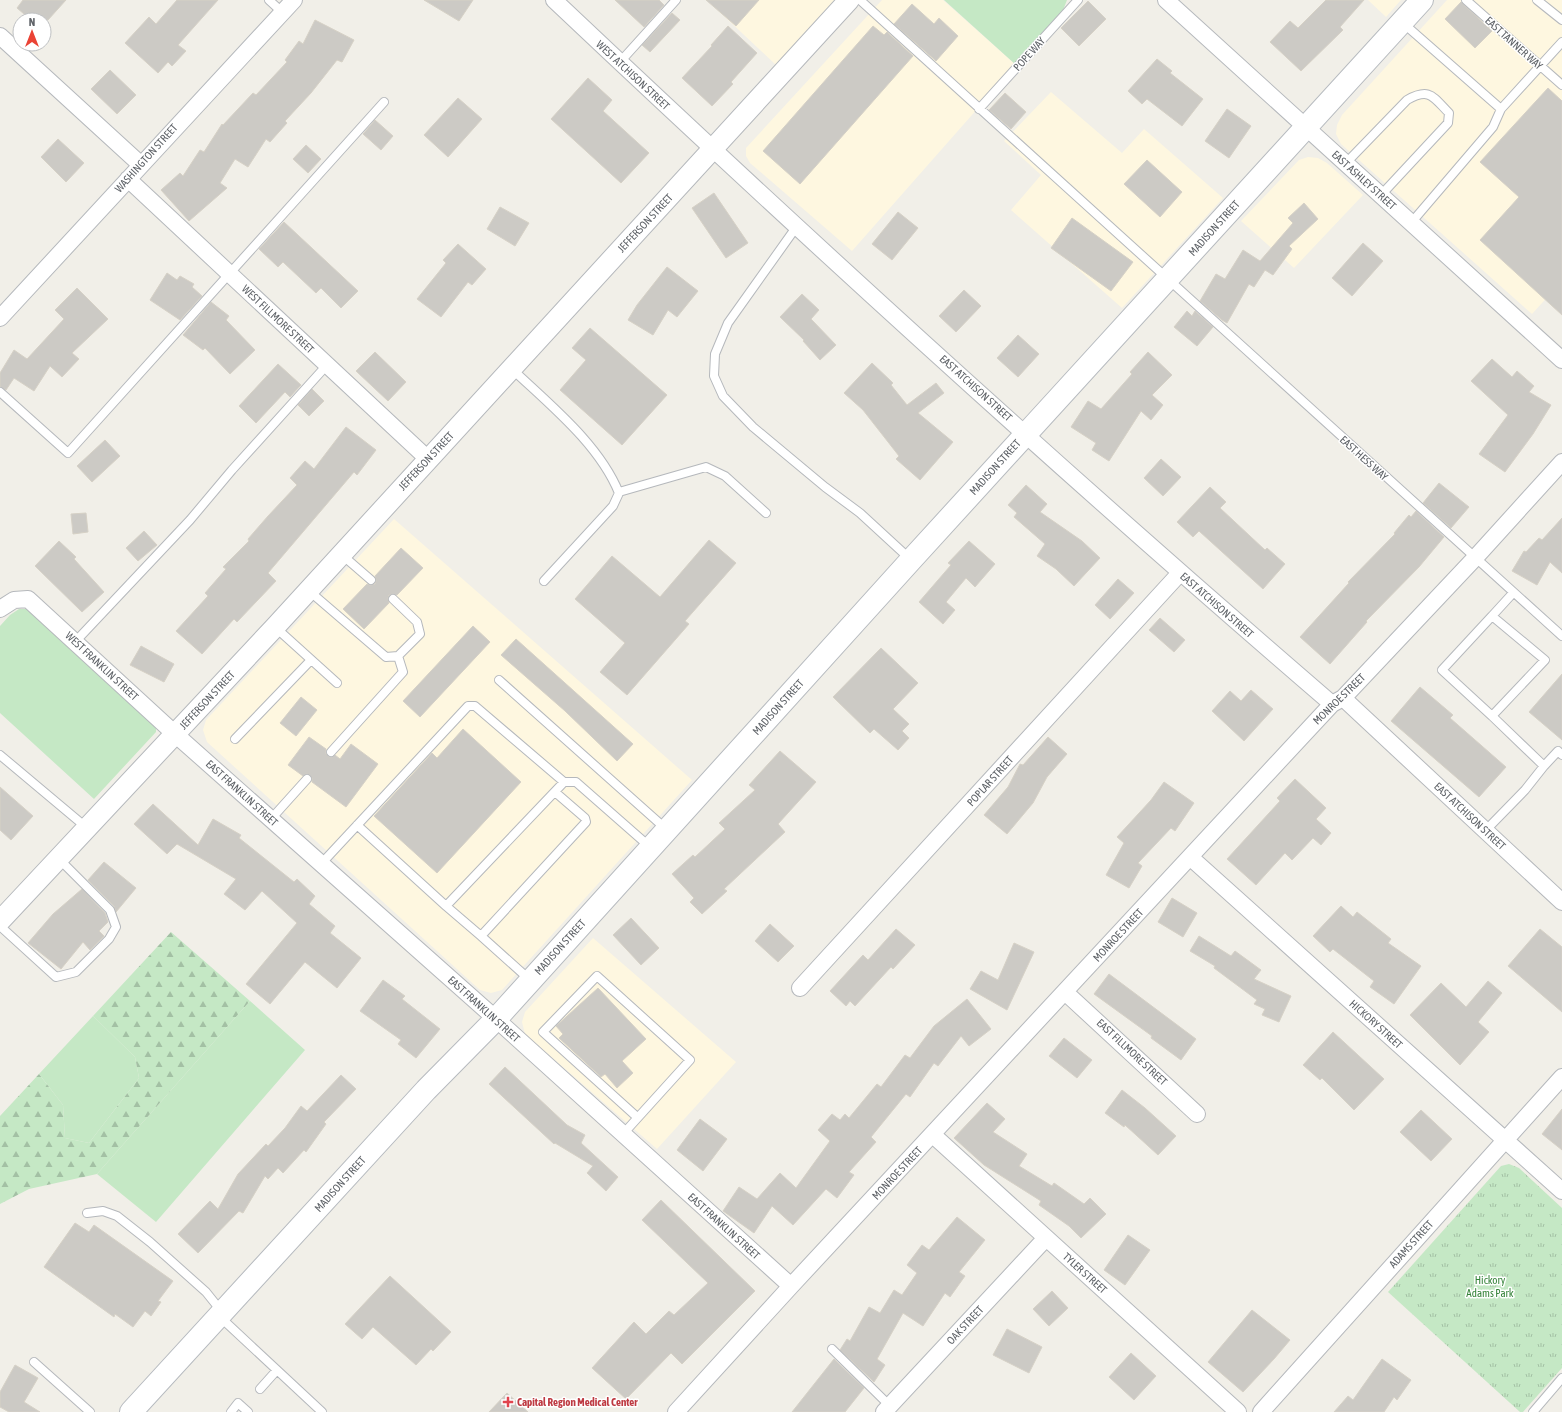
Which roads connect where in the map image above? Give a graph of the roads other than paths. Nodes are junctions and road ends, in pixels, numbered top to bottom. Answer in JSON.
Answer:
{"nodes":[{"id":1,"x":269,"y":0,"type":"edge"},
{"id":2,"x":294,"y":0,"type":"edge"},
{"id":3,"x":554,"y":0,"type":"edge"},
{"id":4,"x":676,"y":0,"type":"edge"},
{"id":5,"x":849,"y":0,"type":"edge"},
{"id":6,"x":860,"y":0,"type":"edge"},
{"id":7,"x":1078,"y":0,"type":"edge"},
{"id":8,"x":1166,"y":0,"type":"edge"},
{"id":9,"x":1422,"y":0,"type":"edge"},
{"id":10,"x":1466,"y":0,"type":"edge"},
{"id":11,"x":1538,"y":0,"type":"edge"},
{"id":12,"x":282,"y":12,"type":"junction"},
{"id":13,"x":1562,"y":20,"type":"edge"},
{"id":14,"x":1402,"y":22,"type":"junction"},
{"id":15,"x":0,"y":36,"type":"edge"},
{"id":16,"x":1562,"y":42,"type":"edge"},
{"id":17,"x":620,"y":62,"type":"junction"},
{"id":18,"x":1541,"y":67,"type":"junction"},
{"id":19,"x":1562,"y":85,"type":"edge"},
{"id":20,"x":384,"y":102,"type":"dead end"},
{"id":21,"x":979,"y":109,"type":"junction"},
{"id":22,"x":1501,"y":109,"type":"junction"},
{"id":23,"x":1306,"y":127,"type":"junction"},
{"id":24,"x":712,"y":149,"type":"junction"},
{"id":25,"x":140,"y":164,"type":"junction"},
{"id":26,"x":1346,"y":164,"type":"junction"},
{"id":27,"x":128,"y":179,"type":"junction"},
{"id":28,"x":1381,"y":196,"type":"junction"},
{"id":29,"x":1411,"y":223,"type":"junction"},
{"id":30,"x":797,"y":226,"type":"junction"},
{"id":31,"x":230,"y":274,"type":"junction"},
{"id":32,"x":1167,"y":279,"type":"junction"},
{"id":33,"x":0,"y":318,"type":"edge"},
{"id":34,"x":1562,"y":360,"type":"edge"},
{"id":35,"x":327,"y":365,"type":"junction"},
{"id":36,"x":511,"y":368,"type":"junction"},
{"id":37,"x":0,"y":392,"type":"edge"},
{"id":38,"x":1026,"y":434,"type":"junction"},
{"id":39,"x":428,"y":459,"type":"junction"},
{"id":40,"x":1562,"y":462,"type":"edge"},
{"id":41,"x":619,"y":492,"type":"junction"},
{"id":42,"x":766,"y":513,"type":"dead end"},
{"id":43,"x":340,"y":554,"type":"junction"},
{"id":44,"x":1475,"y":558,"type":"junction"},
{"id":45,"x":911,"y":560,"type":"junction"},
{"id":46,"x":1180,"y":573,"type":"junction"},
{"id":47,"x":371,"y":580,"type":"dead end"},
{"id":48,"x":544,"y":581,"type":"dead end"},
{"id":49,"x":308,"y":590,"type":"junction"},
{"id":50,"x":1513,"y":593,"type":"junction"},
{"id":51,"x":393,"y":599,"type":"dead end"},
{"id":52,"x":0,"y":609,"type":"edge"},
{"id":53,"x":1492,"y":616,"type":"junction"},
{"id":54,"x":275,"y":627,"type":"junction"},
{"id":55,"x":1562,"y":636,"type":"edge"},
{"id":56,"x":75,"y":642,"type":"junction"},
{"id":57,"x":398,"y":656,"type":"junction"},
{"id":58,"x":311,"y":660,"type":"junction"},
{"id":59,"x":499,"y":680,"type":"dead end"},
{"id":60,"x":337,"y":683,"type":"dead end"},
{"id":61,"x":1337,"y":701,"type":"junction"},
{"id":62,"x":1492,"y":716,"type":"junction"},
{"id":63,"x":175,"y":734,"type":"junction"},
{"id":64,"x":235,"y":738,"type":"dead end"},
{"id":65,"x":331,"y":752,"type":"dead end"},
{"id":66,"x":0,"y":755,"type":"edge"},
{"id":67,"x":1562,"y":755,"type":"edge"},
{"id":68,"x":1544,"y":766,"type":"junction"},
{"id":69,"x":307,"y":779,"type":"dead end"},
{"id":70,"x":564,"y":782,"type":"junction"},
{"id":71,"x":555,"y":792,"type":"junction"},
{"id":72,"x":271,"y":819,"type":"junction"},
{"id":73,"x":357,"y":825,"type":"junction"},
{"id":74,"x":87,"y":828,"type":"junction"},
{"id":75,"x":667,"y":830,"type":"junction"},
{"id":76,"x":1486,"y":830,"type":"junction"},
{"id":77,"x":650,"y":847,"type":"junction"},
{"id":78,"x":1190,"y":857,"type":"junction"},
{"id":79,"x":58,"y":858,"type":"junction"},
{"id":80,"x":321,"y":864,"type":"junction"},
{"id":81,"x":1562,"y":902,"type":"edge"},
{"id":82,"x":446,"y":906,"type":"junction"},
{"id":83,"x":0,"y":921,"type":"edge"},
{"id":84,"x":0,"y":926,"type":"edge"},
{"id":85,"x":481,"y":936,"type":"junction"},
{"id":86,"x":531,"y":980,"type":"junction"},
{"id":87,"x":800,"y":988,"type":"dead end"},
{"id":88,"x":1066,"y":992,"type":"junction"},
{"id":89,"x":496,"y":1019,"type":"junction"},
{"id":90,"x":1562,"y":1077,"type":"edge"},
{"id":91,"x":1197,"y":1114,"type":"dead end"},
{"id":92,"x":637,"y":1117,"type":"junction"},
{"id":93,"x":623,"y":1134,"type":"junction"},
{"id":94,"x":933,"y":1135,"type":"junction"},
{"id":95,"x":1505,"y":1140,"type":"junction"},
{"id":96,"x":1562,"y":1191,"type":"edge"},
{"id":97,"x":87,"y":1213,"type":"dead end"},
{"id":98,"x":1046,"y":1238,"type":"junction"},
{"id":99,"x":790,"y":1286,"type":"junction"},
{"id":100,"x":220,"y":1314,"type":"junction"},
{"id":101,"x":832,"y":1349,"type":"dead end"},
{"id":102,"x":34,"y":1362,"type":"dead end"},
{"id":103,"x":276,"y":1370,"type":"junction"},
{"id":104,"x":1562,"y":1378,"type":"edge"},
{"id":105,"x":260,"y":1389,"type":"dead end"},
{"id":106,"x":887,"y":1409,"type":"edge"},
{"id":107,"x":90,"y":1412,"type":"edge"},
{"id":108,"x":131,"y":1412,"type":"edge"},
{"id":109,"x":231,"y":1412,"type":"edge"},
{"id":110,"x":248,"y":1412,"type":"edge"},
{"id":111,"x":322,"y":1412,"type":"edge"},
{"id":112,"x":676,"y":1412,"type":"edge"},
{"id":113,"x":1238,"y":1412,"type":"edge"},
{"id":114,"x":1261,"y":1412,"type":"edge"},
{"id":115,"x":1533,"y":1412,"type":"edge"}],
"edges":[{"from":1,"to":12,"type":"lane"},
{"from":2,"to":12,"type":"street","name":"WASHINGTON STREET"},
{"from":3,"to":17,"type":"street","name":"WEST ATCHISON STREET"},
{"from":4,"to":17,"type":"lane"},
{"from":5,"to":24,"type":"street","name":"JEFFERSON STREET"},
{"from":6,"to":21,"type":"lane","name":"EAST HESS WAY"},
{"from":7,"to":21,"type":"lane","name":"POPE WAY"},
{"from":8,"to":23,"type":"street","name":"EAST ASHLEY STREET"},
{"from":9,"to":14,"type":"main road","name":"MADISON STREET"},
{"from":10,"to":18,"type":"lane","name":"EAST TANNER WAY"},
{"from":11,"to":13,"type":"lane"},
{"from":12,"to":25,"type":"street","name":"WASHINGTON STREET"},
{"from":14,"to":22,"type":"lane"},
{"from":14,"to":23,"type":"main road","name":"MADISON STREET"},
{"from":15,"to":25,"type":"street"},
{"from":16,"to":18,"type":"lane"},
{"from":17,"to":24,"type":"street","name":"WEST ATCHISON STREET"},
{"from":18,"to":19,"type":"lane","name":"EAST TANNER WAY"},
{"from":18,"to":22,"type":"lane"},
{"from":20,"to":31,"type":"lane"},
{"from":21,"to":32,"type":"lane","name":"EAST HESS WAY"},
{"from":22,"to":29,"type":"lane"},
{"from":23,"to":26,"type":"street","name":"EAST ASHLEY STREET"},
{"from":23,"to":32,"type":"main road","name":"MADISON STREET"},
{"from":24,"to":30,"type":"street","name":"EAST ATCHISON STREET"},
{"from":24,"to":36,"type":"street","name":"JEFFERSON STREET"},
{"from":25,"to":27,"type":"street","name":"WASHINGTON STREET"},
{"from":26,"to":28,"type":"street","name":"EAST ASHLEY STREET"},
{"from":26,"to":28,"type":"lane"},
{"from":27,"to":31,"type":"street","name":"WEST FILLMORE STREET"},
{"from":27,"to":33,"type":"street","name":"WASHINGTON STREET"},
{"from":28,"to":29,"type":"street","name":"EAST ASHLEY STREET"},
{"from":29,"to":34,"type":"street","name":"EAST ASHLEY STREET"},
{"from":30,"to":38,"type":"street","name":"EAST ATCHISON STREET"},
{"from":30,"to":45,"type":"lane"},
{"from":31,"to":35,"type":"street","name":"WEST FILLMORE STREET"},
{"from":31,"to":37,"type":"lane"},
{"from":32,"to":38,"type":"main road","name":"MADISON STREET"},
{"from":32,"to":44,"type":"lane","name":"EAST HESS WAY"},
{"from":35,"to":39,"type":"street","name":"WEST FILLMORE STREET"},
{"from":35,"to":56,"type":"lane"},
{"from":36,"to":39,"type":"street","name":"JEFFERSON STREET"},
{"from":36,"to":41,"type":"lane"},
{"from":38,"to":45,"type":"main road","name":"MADISON STREET"},
{"from":38,"to":46,"type":"street","name":"EAST ATCHISON STREET"},
{"from":39,"to":43,"type":"street","name":"JEFFERSON STREET"},
{"from":40,"to":44,"type":"street","name":"MONROE STREET"},
{"from":41,"to":42,"type":"lane"},
{"from":41,"to":48,"type":"lane"},
{"from":43,"to":47,"type":"lane"},
{"from":43,"to":49,"type":"street","name":"JEFFERSON STREET"},
{"from":44,"to":50,"type":"lane","name":"EAST HESS WAY"},
{"from":44,"to":61,"type":"street","name":"MONROE STREET"},
{"from":45,"to":75,"type":"main road","name":"MADISON STREET"},
{"from":46,"to":61,"type":"street","name":"EAST ATCHISON STREET"},
{"from":46,"to":87,"type":"street","name":"POPLAR STREET"},
{"from":49,"to":54,"type":"street","name":"JEFFERSON STREET"},
{"from":49,"to":57,"type":"lane"},
{"from":50,"to":53,"type":"lane"},
{"from":50,"to":55,"type":"lane","name":"EAST HESS WAY"},
{"from":51,"to":57,"type":"lane"},
{"from":52,"to":56,"type":"street","name":"WEST FRANKLIN STREET"},
{"from":53,"to":62,"type":"lane"},
{"from":53,"to":62,"type":"lane"},
{"from":54,"to":58,"type":"lane"},
{"from":54,"to":63,"type":"street","name":"JEFFERSON STREET"},
{"from":56,"to":63,"type":"street","name":"WEST FRANKLIN STREET"},
{"from":57,"to":65,"type":"lane"},
{"from":58,"to":60,"type":"lane"},
{"from":58,"to":64,"type":"lane"},
{"from":59,"to":75,"type":"lane"},
{"from":61,"to":76,"type":"street","name":"EAST ATCHISON STREET"},
{"from":61,"to":78,"type":"street","name":"MONROE STREET"},
{"from":62,"to":68,"type":"lane"},
{"from":63,"to":72,"type":"street","name":"EAST FRANKLIN STREET"},
{"from":63,"to":74,"type":"street","name":"JEFFERSON STREET"},
{"from":66,"to":74,"type":"lane"},
{"from":67,"to":68,"type":"lane"},
{"from":68,"to":76,"type":"lane"},
{"from":69,"to":72,"type":"lane"},
{"from":70,"to":71,"type":"lane"},
{"from":70,"to":73,"type":"lane"},
{"from":70,"to":77,"type":"lane"},
{"from":71,"to":82,"type":"lane"},
{"from":71,"to":85,"type":"lane"},
{"from":72,"to":80,"type":"street","name":"EAST FRANKLIN STREET"},
{"from":73,"to":80,"type":"lane"},
{"from":73,"to":82,"type":"lane"},
{"from":74,"to":79,"type":"street","name":"JEFFERSON STREET"},
{"from":75,"to":77,"type":"main road","name":"MADISON STREET"},
{"from":76,"to":81,"type":"street","name":"EAST ATCHISON STREET"},
{"from":77,"to":86,"type":"main road","name":"MADISON STREET"},
{"from":78,"to":88,"type":"street","name":"MONROE STREET"},
{"from":78,"to":95,"type":"street","name":"HICKORY STREET"},
{"from":79,"to":83,"type":"street","name":"JEFFERSON STREET"},
{"from":79,"to":84,"type":"lane"},
{"from":80,"to":89,"type":"street","name":"EAST FRANKLIN STREET"},
{"from":82,"to":85,"type":"lane"},
{"from":85,"to":86,"type":"lane"},
{"from":86,"to":89,"type":"main road","name":"MADISON STREET"},
{"from":88,"to":91,"type":"street","name":"EAST FILLMORE STREET"},
{"from":88,"to":94,"type":"street","name":"MONROE STREET"},
{"from":89,"to":93,"type":"street","name":"EAST FRANKLIN STREET"},
{"from":89,"to":100,"type":"main road","name":"MADISON STREET"},
{"from":90,"to":95,"type":"street","name":"ADAMS STREET"},
{"from":92,"to":92,"type":"lane"},
{"from":92,"to":93,"type":"lane"},
{"from":93,"to":99,"type":"street","name":"EAST FRANKLIN STREET"},
{"from":94,"to":98,"type":"street","name":"TYLER STREET"},
{"from":94,"to":99,"type":"street","name":"MONROE STREET"},
{"from":95,"to":96,"type":"street","name":"HICKORY STREET"},
{"from":95,"to":114,"type":"street","name":"ADAMS STREET"},
{"from":97,"to":100,"type":"lane"},
{"from":98,"to":106,"type":"street","name":"OAK STREET"},
{"from":98,"to":113,"type":"street","name":"TYLER STREET"},
{"from":99,"to":112,"type":"street","name":"MONROE STREET"},
{"from":100,"to":103,"type":"lane"},
{"from":100,"to":108,"type":"main road","name":"MADISON STREET"},
{"from":101,"to":106,"type":"lane"},
{"from":102,"to":107,"type":"lane"},
{"from":103,"to":105,"type":"lane"},
{"from":103,"to":111,"type":"lane"},
{"from":104,"to":115,"type":"lane"},
{"from":109,"to":110,"type":"lane"}]}
